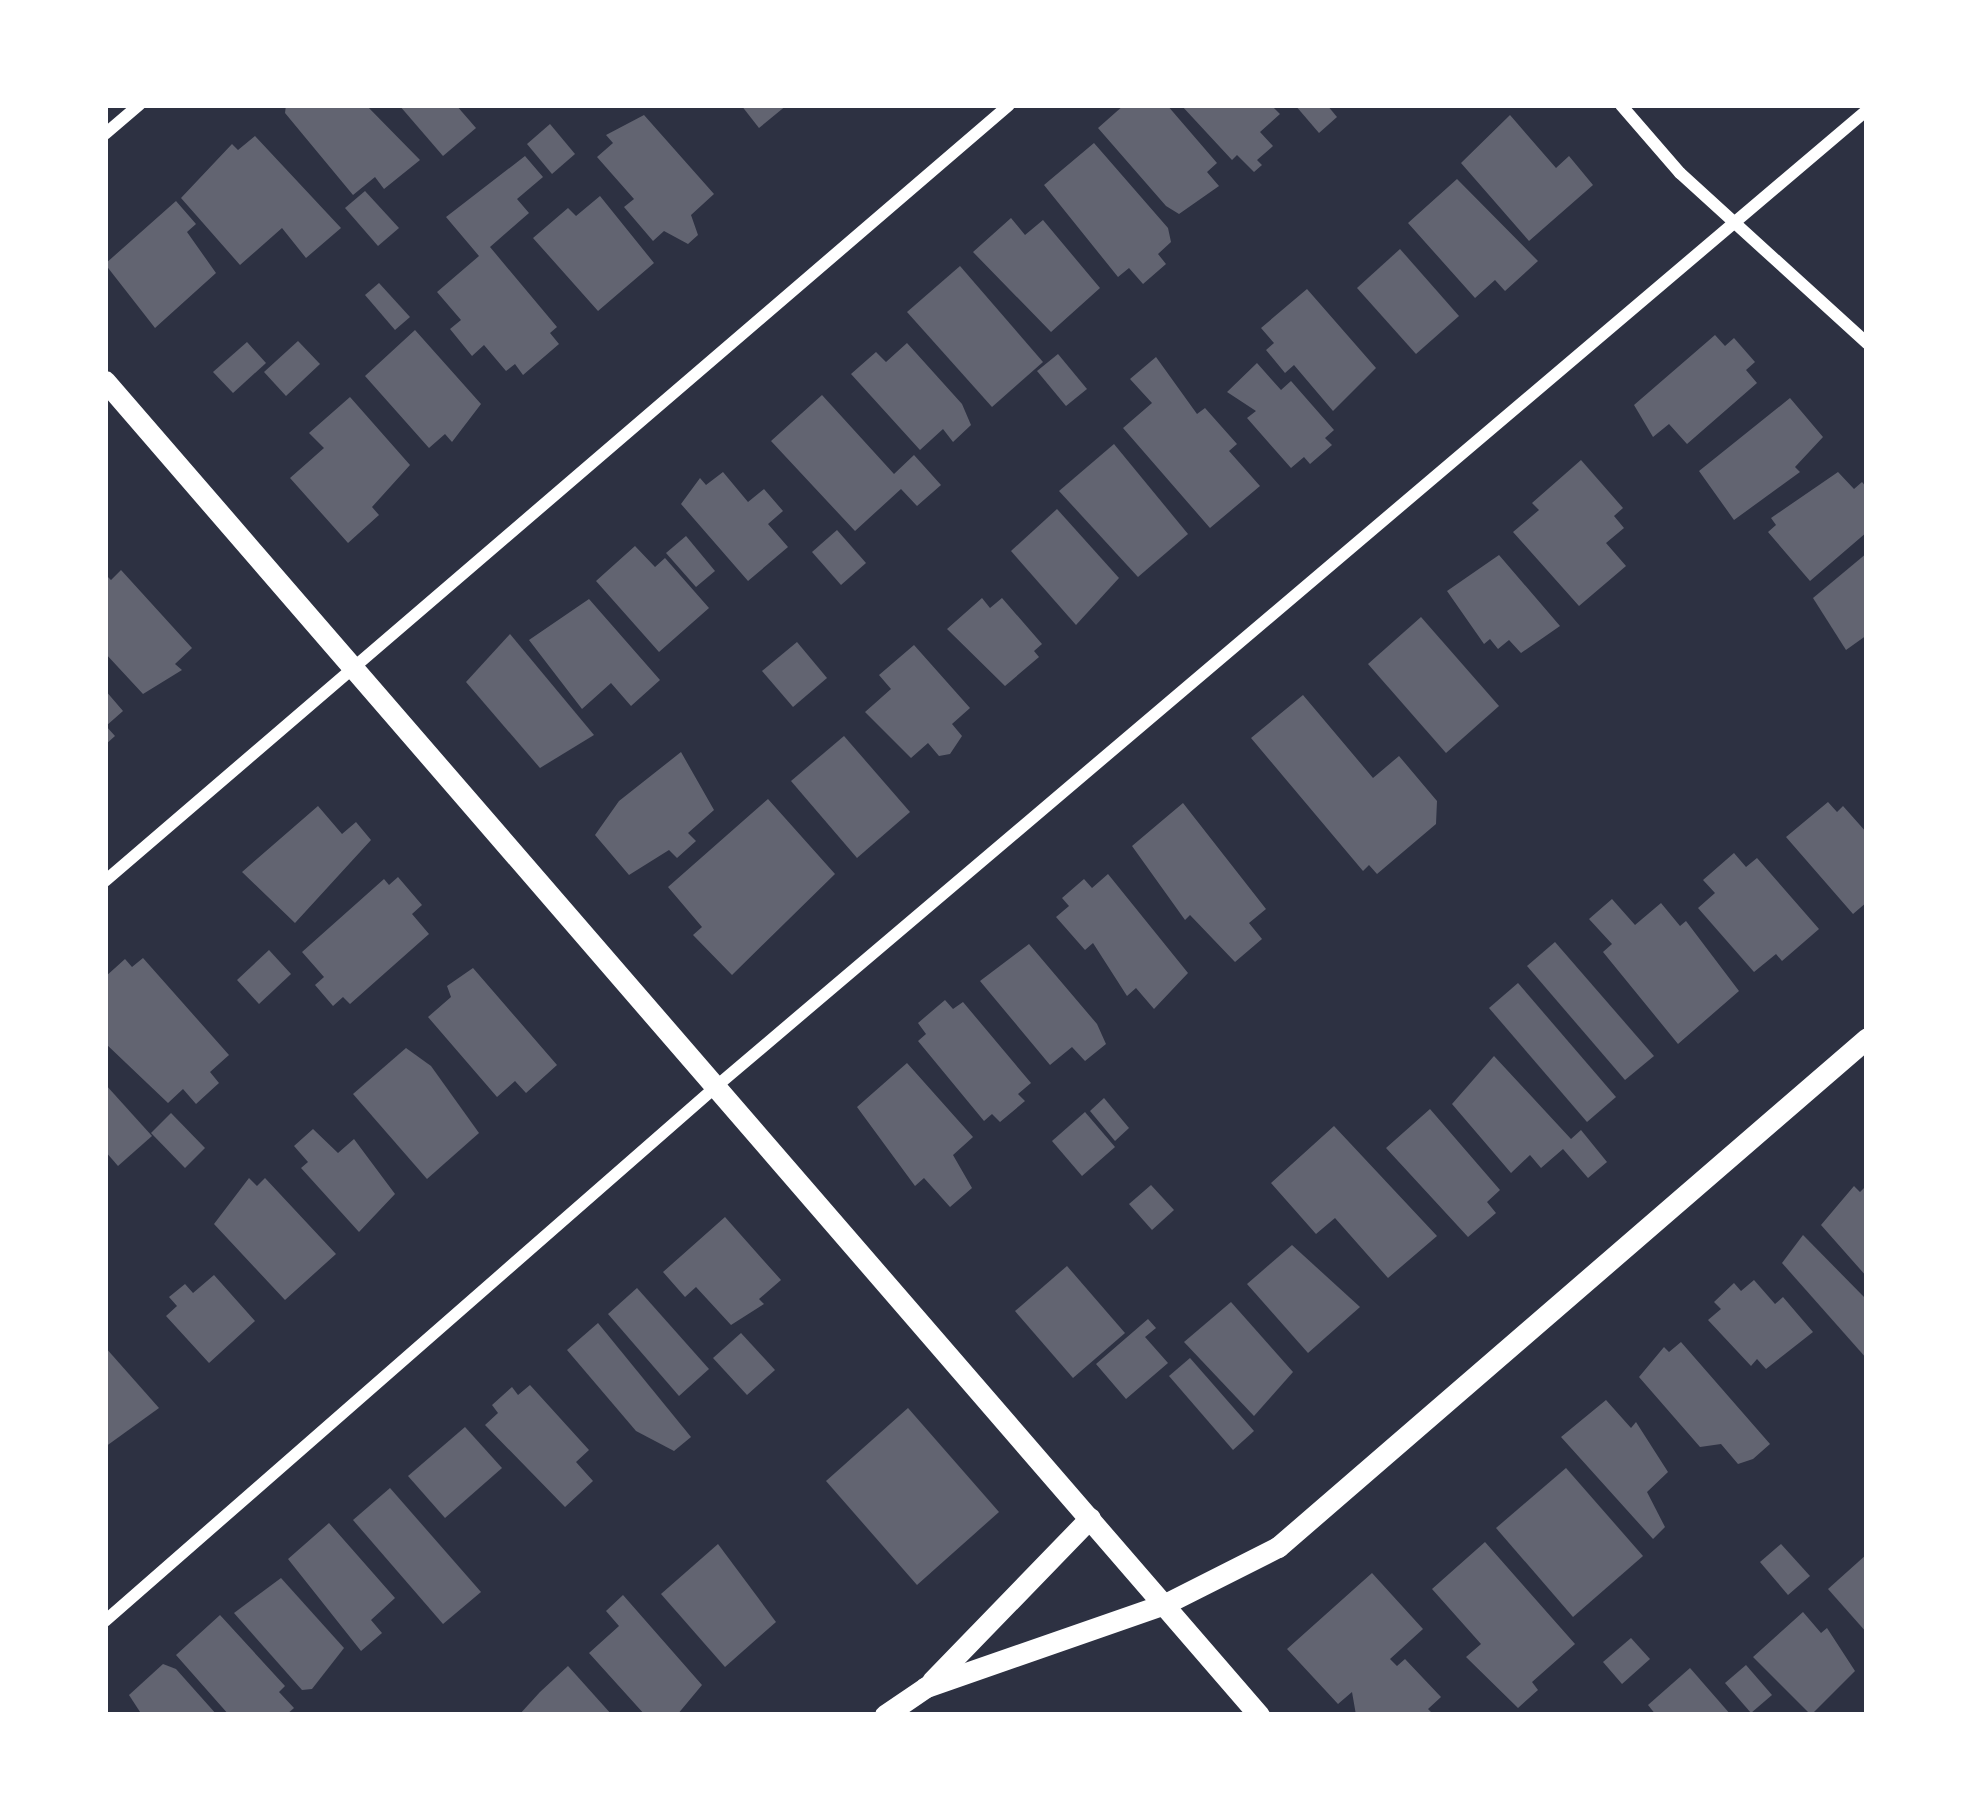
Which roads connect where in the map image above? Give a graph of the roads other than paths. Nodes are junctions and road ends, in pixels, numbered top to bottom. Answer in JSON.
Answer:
{"nodes":[{"id":1,"x":139,"y":105,"type":"edge"},
{"id":2,"x":1010,"y":105,"type":"edge"},
{"id":3,"x":1621,"y":105,"type":"edge"},
{"id":4,"x":1867,"y":110,"type":"edge"},
{"id":5,"x":105,"y":134,"type":"edge"},
{"id":6,"x":1736,"y":225,"type":"junction"},
{"id":7,"x":1867,"y":343,"type":"edge"},
{"id":8,"x":105,"y":382,"type":"edge"},
{"id":9,"x":354,"y":666,"type":"junction"},
{"id":10,"x":105,"y":881,"type":"edge"},
{"id":11,"x":1867,"y":1038,"type":"edge"},
{"id":12,"x":719,"y":1084,"type":"junction"},
{"id":13,"x":1090,"y":1518,"type":"junction"},
{"id":14,"x":1166,"y":1604,"type":"junction"},
{"id":15,"x":105,"y":1621,"type":"edge"},
{"id":16,"x":926,"y":1687,"type":"junction"},
{"id":17,"x":885,"y":1715,"type":"edge"},
{"id":18,"x":1258,"y":1715,"type":"edge"}],
"edges":[{"from":1,"to":5,"type":"street"},
{"from":2,"to":9,"type":"street"},
{"from":3,"to":6,"type":"street"},
{"from":4,"to":6,"type":"street"},
{"from":6,"to":7,"type":"street"},
{"from":6,"to":12,"type":"street"},
{"from":8,"to":9,"type":"street"},
{"from":9,"to":10,"type":"street"},
{"from":9,"to":12,"type":"street"},
{"from":11,"to":14,"type":"street"},
{"from":12,"to":13,"type":"street"},
{"from":12,"to":15,"type":"street"},
{"from":13,"to":14,"type":"street"},
{"from":13,"to":16,"type":"street"},
{"from":14,"to":16,"type":"street"},
{"from":14,"to":18,"type":"street"},
{"from":16,"to":17,"type":"street"}]}
